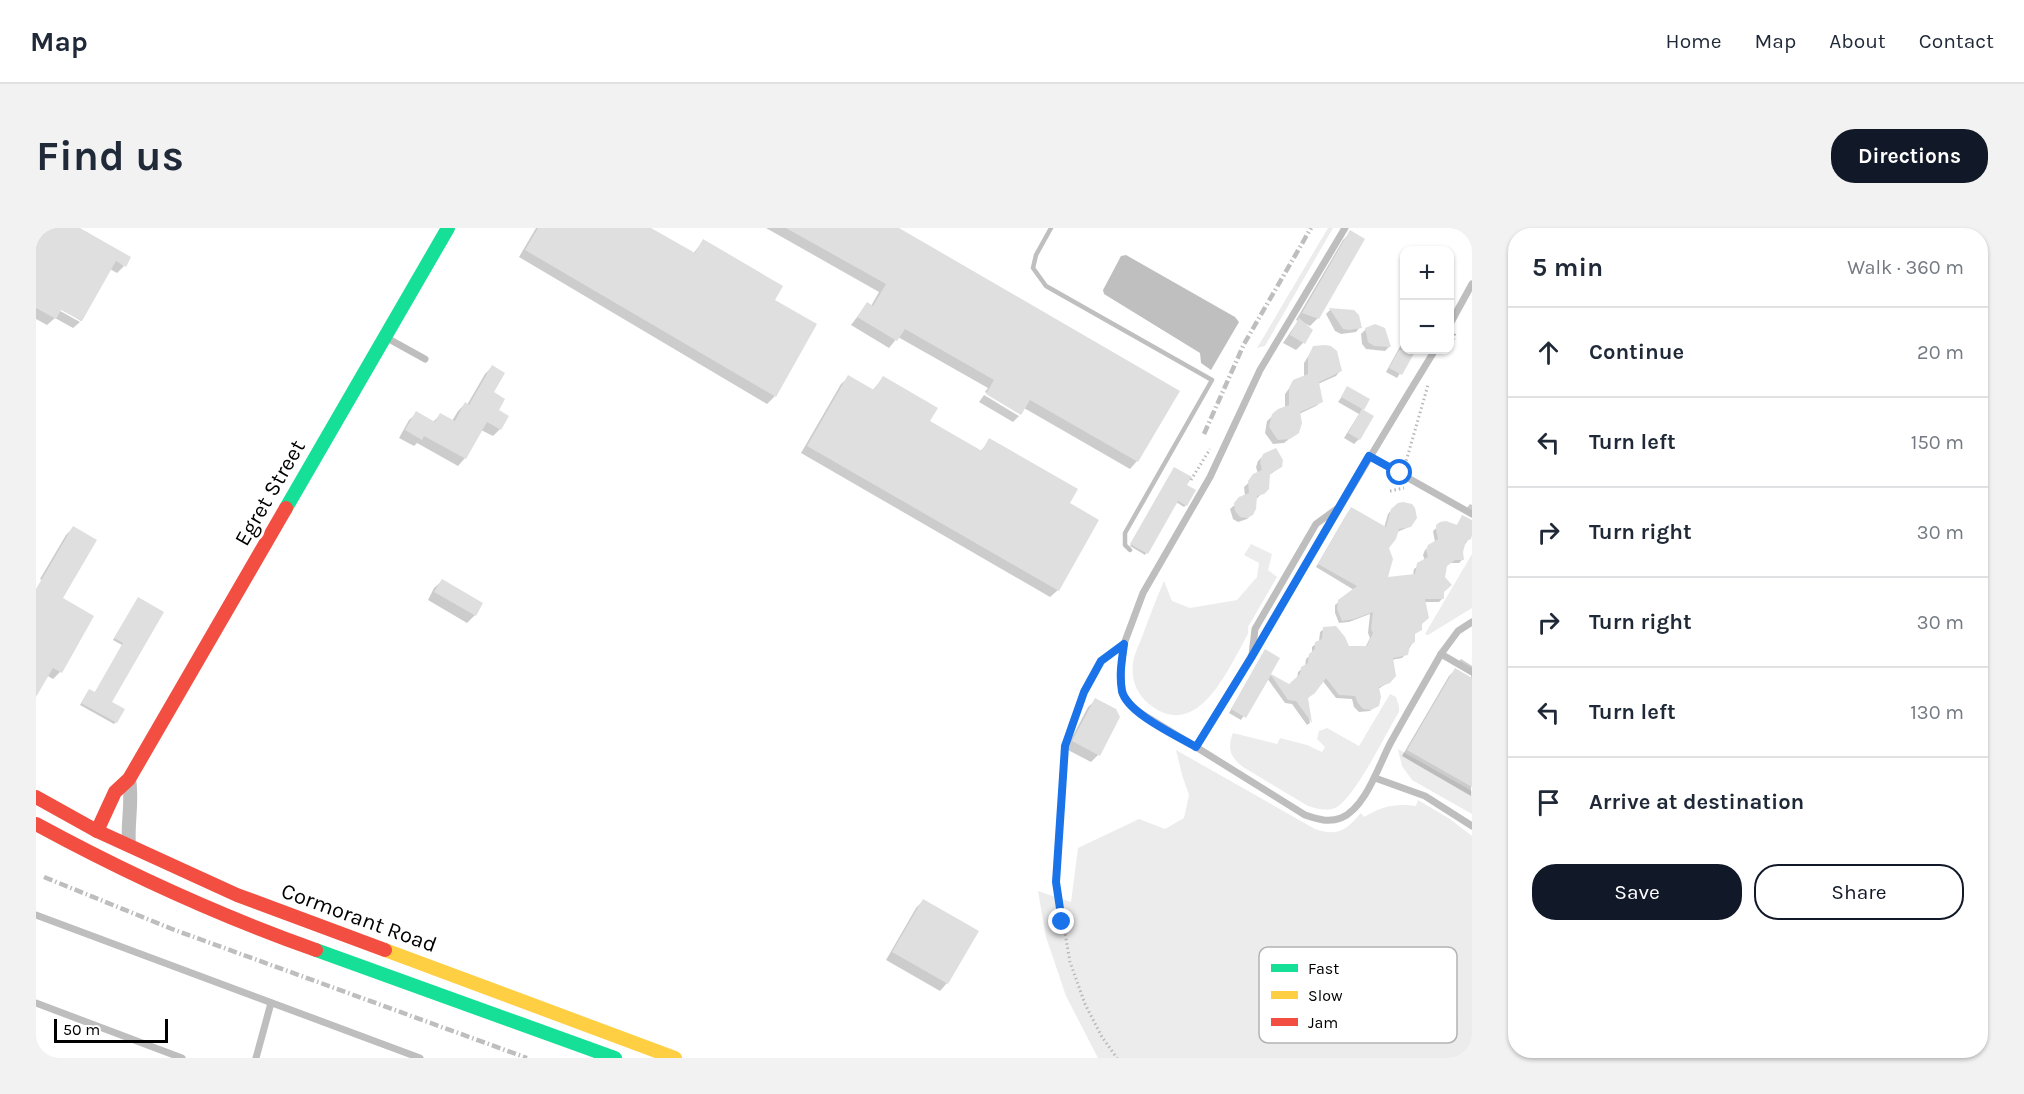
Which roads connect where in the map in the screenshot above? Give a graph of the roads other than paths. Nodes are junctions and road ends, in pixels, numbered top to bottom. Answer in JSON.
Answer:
{"nodes":[{"id":1,"x":448,"y":228,"type":"edge"},
{"id":2,"x":1345,"y":228,"type":"edge"},
{"id":3,"x":1466,"y":228,"type":"edge"},
{"id":4,"x":1472,"y":236,"type":"edge"},
{"id":5,"x":1472,"y":284,"type":"edge"},
{"id":6,"x":1454,"y":315,"type":"edge"},
{"id":7,"x":385,"y":337,"type":"junction"},
{"id":8,"x":1433,"y":354,"type":"edge"},
{"id":9,"x":425,"y":359,"type":"dead end"},
{"id":10,"x":1369,"y":456,"type":"junction"},
{"id":11,"x":1340,"y":507,"type":"junction"},
{"id":12,"x":1472,"y":514,"type":"edge"},
{"id":13,"x":1472,"y":622,"type":"edge"},
{"id":14,"x":1441,"y":654,"type":"junction"},
{"id":15,"x":1251,"y":658,"type":"junction"},
{"id":16,"x":1472,"y":672,"type":"edge"},
{"id":17,"x":1196,"y":747,"type":"junction"},
{"id":18,"x":1375,"y":778,"type":"junction"},
{"id":19,"x":129,"y":779,"type":"junction"},
{"id":20,"x":36,"y":797,"type":"edge"},
{"id":21,"x":36,"y":824,"type":"edge"},
{"id":22,"x":1472,"y":826,"type":"edge"},
{"id":23,"x":97,"y":831,"type":"junction"},
{"id":24,"x":129,"y":845,"type":"junction"},
{"id":25,"x":101,"y":859,"type":"junction"},
{"id":26,"x":36,"y":915,"type":"edge"},
{"id":27,"x":36,"y":1003,"type":"edge"},
{"id":28,"x":271,"y":1003,"type":"junction"},
{"id":29,"x":182,"y":1058,"type":"edge"},
{"id":30,"x":256,"y":1058,"type":"edge"},
{"id":31,"x":420,"y":1058,"type":"edge"},
{"id":32,"x":615,"y":1058,"type":"edge"},
{"id":33,"x":675,"y":1058,"type":"edge"}],
"edges":[{"from":1,"to":7,"type":"main road","name":"Egret Street"},
{"from":2,"to":17,"type":"lane"},
{"from":3,"to":4,"type":"lane"},
{"from":5,"to":6,"type":"lane"},
{"from":7,"to":9,"type":"lane"},
{"from":7,"to":19,"type":"main road","name":"Egret Street"},
{"from":8,"to":10,"type":"lane"},
{"from":10,"to":11,"type":"lane"},
{"from":10,"to":12,"type":"lane"},
{"from":11,"to":15,"type":"lane"},
{"from":11,"to":15,"type":"lane"},
{"from":13,"to":14,"type":"lane"},
{"from":14,"to":16,"type":"lane"},
{"from":14,"to":18,"type":"lane"},
{"from":15,"to":17,"type":"lane"},
{"from":17,"to":18,"type":"lane"},
{"from":18,"to":22,"type":"lane"},
{"from":19,"to":23,"type":"main road","name":"Egret Street"},
{"from":19,"to":24,"type":"street"},
{"from":20,"to":23,"type":"main road","name":"Cormorant Road"},
{"from":21,"to":25,"type":"main road","name":"Cormorant Road"},
{"from":23,"to":24,"type":"main road","name":"Cormorant Road"},
{"from":23,"to":25,"type":"main road"},
{"from":24,"to":33,"type":"main road","name":"Cormorant Road"},
{"from":25,"to":32,"type":"main road","name":"Cormorant Road"},
{"from":26,"to":28,"type":"lane"},
{"from":27,"to":29,"type":"lane"},
{"from":28,"to":30,"type":"lane"},
{"from":28,"to":31,"type":"lane"}]}
